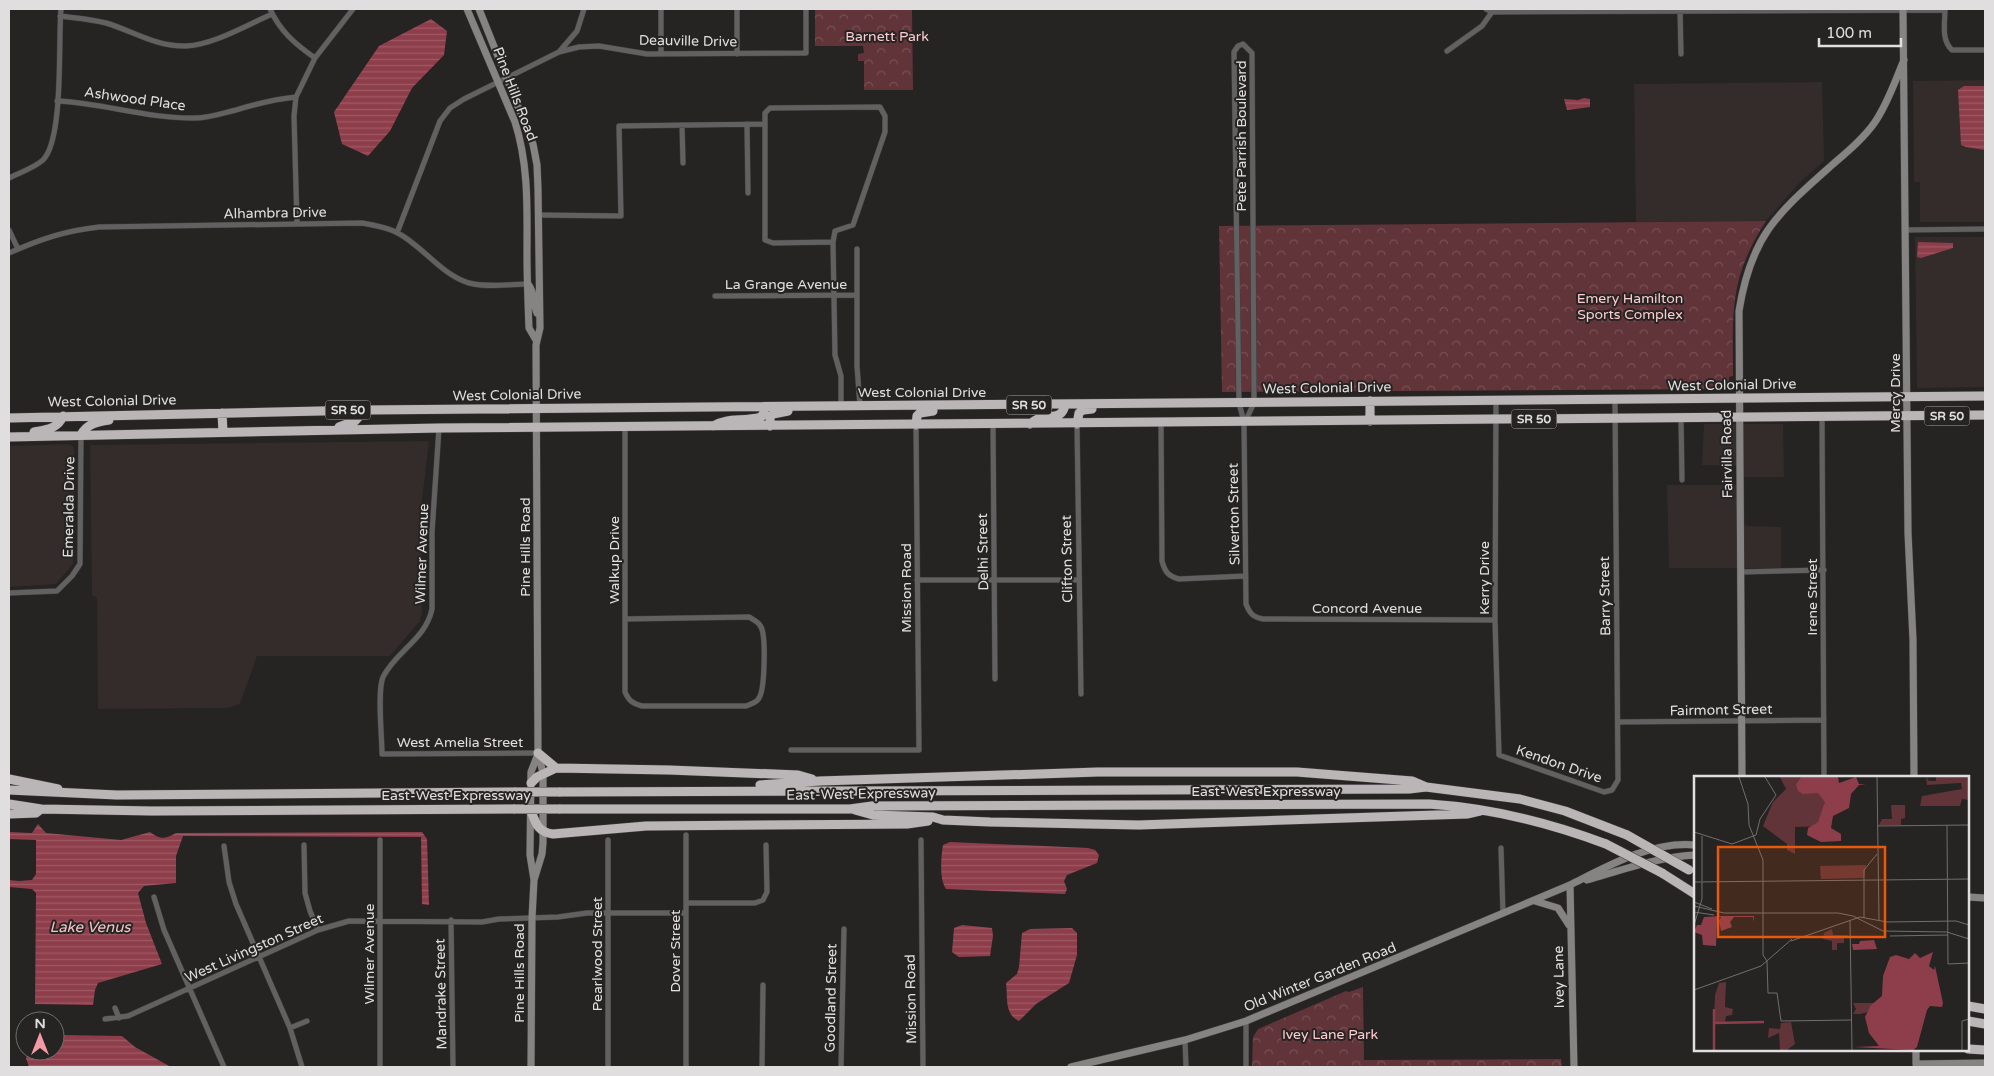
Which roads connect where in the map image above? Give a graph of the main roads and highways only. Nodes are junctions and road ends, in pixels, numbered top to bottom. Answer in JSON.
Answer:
{"nodes":[{"id":1,"x":467,"y":9,"type":"edge"},
{"id":2,"x":479,"y":9,"type":"edge"},
{"id":3,"x":1903,"y":9,"type":"edge"},
{"id":4,"x":1904,"y":60,"type":"junction"},
{"id":5,"x":1904,"y":93,"type":"junction"},
{"id":6,"x":1890,"y":96,"type":"junction"},
{"id":7,"x":528,"y":284,"type":"junction"},
{"id":8,"x":540,"y":317,"type":"junction"},
{"id":9,"x":536,"y":340,"type":"junction"},
{"id":10,"x":1908,"y":396,"type":"junction"},
{"id":11,"x":1985,"y":396,"type":"edge"},
{"id":12,"x":1739,"y":398,"type":"junction"},
{"id":13,"x":1370,"y":402,"type":"junction"},
{"id":14,"x":1122,"y":404,"type":"junction"},
{"id":15,"x":963,"y":405,"type":"junction"},
{"id":16,"x":1065,"y":405,"type":"junction"},
{"id":17,"x":764,"y":407,"type":"junction"},
{"id":18,"x":814,"y":407,"type":"junction"},
{"id":19,"x":537,"y":408,"type":"junction"},
{"id":20,"x":365,"y":410,"type":"junction"},
{"id":21,"x":222,"y":413,"type":"junction"},
{"id":22,"x":136,"y":415,"type":"junction"},
{"id":23,"x":1985,"y":415,"type":"edge"},
{"id":24,"x":63,"y":416,"type":"junction"},
{"id":25,"x":1908,"y":416,"type":"junction"},
{"id":26,"x":9,"y":418,"type":"edge"},
{"id":27,"x":1740,"y":418,"type":"junction"},
{"id":28,"x":1370,"y":421,"type":"junction"},
{"id":29,"x":1030,"y":424,"type":"junction"},
{"id":30,"x":1077,"y":424,"type":"junction"},
{"id":31,"x":916,"y":425,"type":"junction"},
{"id":32,"x":770,"y":426,"type":"junction"},
{"id":33,"x":712,"y":427,"type":"junction"},
{"id":34,"x":538,"y":428,"type":"junction"},
{"id":35,"x":322,"y":430,"type":"junction"},
{"id":36,"x":223,"y":432,"type":"junction"},
{"id":37,"x":81,"y":435,"type":"junction"},
{"id":38,"x":9,"y":437,"type":"edge"},
{"id":39,"x":538,"y":753,"type":"junction"},
{"id":40,"x":556,"y":768,"type":"junction"},
{"id":41,"x":543,"y":773,"type":"junction"},
{"id":42,"x":1742,"y":776,"type":"edge"},
{"id":43,"x":1914,"y":776,"type":"edge"},
{"id":44,"x":9,"y":780,"type":"edge"},
{"id":45,"x":820,"y":781,"type":"junction"},
{"id":46,"x":531,"y":784,"type":"junction"},
{"id":47,"x":1426,"y":787,"type":"junction"},
{"id":48,"x":9,"y":790,"type":"edge"},
{"id":49,"x":733,"y":791,"type":"junction"},
{"id":50,"x":72,"y":794,"type":"junction"},
{"id":51,"x":9,"y":804,"type":"edge"},
{"id":52,"x":41,"y":809,"type":"junction"},
{"id":53,"x":850,"y":809,"type":"junction"},
{"id":54,"x":1486,"y":810,"type":"junction"},
{"id":55,"x":531,"y":811,"type":"junction"},
{"id":56,"x":9,"y":814,"type":"edge"},
{"id":57,"x":943,"y":820,"type":"junction"},
{"id":58,"x":544,"y":833,"type":"junction"},
{"id":59,"x":1694,"y":845,"type":"edge"},
{"id":60,"x":1694,"y":855,"type":"edge"},
{"id":61,"x":1692,"y":872,"type":"edge"},
{"id":62,"x":534,"y":880,"type":"junction"},
{"id":63,"x":1570,"y":886,"type":"junction"},
{"id":64,"x":1694,"y":893,"type":"edge"},
{"id":65,"x":1969,"y":897,"type":"edge"},
{"id":66,"x":1985,"y":898,"type":"edge"},
{"id":67,"x":1535,"y":901,"type":"junction"},
{"id":68,"x":1570,"y":926,"type":"junction"},
{"id":69,"x":1969,"y":1006,"type":"edge"},
{"id":70,"x":1985,"y":1009,"type":"edge"},
{"id":71,"x":1969,"y":1021,"type":"edge"},
{"id":72,"x":1985,"y":1024,"type":"edge"},
{"id":73,"x":1969,"y":1049,"type":"edge"},
{"id":74,"x":1985,"y":1050,"type":"edge"},
{"id":75,"x":1916,"y":1051,"type":"edge"},
{"id":76,"x":1985,"y":1063,"type":"edge"},
{"id":77,"x":1916,"y":1066,"type":"edge"},
{"id":78,"x":531,"y":1067,"type":"edge"},
{"id":79,"x":1071,"y":1067,"type":"edge"},
{"id":80,"x":1574,"y":1067,"type":"edge"}],
"edges":[{"from":1,"to":7,"type":"main road","name":"Pine Hills Road"},
{"from":2,"to":8,"type":"main road","name":"Pine Hills Road"},
{"from":3,"to":4,"type":"main road","name":"Mercy Drive"},
{"from":4,"to":5,"type":"main road","name":"Mercy Drive"},
{"from":4,"to":6,"type":"main road","name":"Fairvilla Road"},
{"from":5,"to":6,"type":"main road"},
{"from":5,"to":10,"type":"main road","name":"Mercy Drive"},
{"from":6,"to":12,"type":"main road","name":"Fairvilla Road"},
{"from":7,"to":8,"type":"main road"},
{"from":7,"to":9,"type":"main road","name":"Pine Hills Road"},
{"from":8,"to":9,"type":"main road","name":"Pine Hills Road"},
{"from":9,"to":19,"type":"main road","name":"Pine Hills Road"},
{"from":10,"to":11,"type":"highway","name":"West Colonial Drive","number":"SR 50"},
{"from":10,"to":12,"type":"highway","name":"West Colonial Drive","number":"SR 50"},
{"from":10,"to":25,"type":"main road","name":"Mercy Drive"},
{"from":12,"to":13,"type":"highway","name":"West Colonial Drive","number":"SR 50"},
{"from":12,"to":27,"type":"main road","name":"Fairvilla Road"},
{"from":13,"to":14,"type":"highway","name":"West Colonial Drive","number":"SR 50"},
{"from":13,"to":28,"type":"highway"},
{"from":14,"to":16,"type":"highway","name":"West Colonial Drive","number":"SR 50"},
{"from":14,"to":30,"type":"highway"},
{"from":15,"to":16,"type":"highway","name":"West Colonial Drive","number":"SR 50"},
{"from":15,"to":18,"type":"highway","name":"West Colonial Drive","number":"SR 50"},
{"from":15,"to":31,"type":"highway"},
{"from":16,"to":29,"type":"highway"},
{"from":17,"to":18,"type":"highway","name":"West Colonial Drive","number":"SR 50"},
{"from":17,"to":19,"type":"highway","name":"West Colonial Drive","number":"SR 50"},
{"from":17,"to":33,"type":"highway"},
{"from":18,"to":32,"type":"highway"},
{"from":19,"to":20,"type":"highway","name":"West Colonial Drive","number":"SR 50"},
{"from":19,"to":34,"type":"main road","name":"Pine Hills Road"},
{"from":20,"to":21,"type":"highway","name":"West Colonial Drive","number":"SR 50"},
{"from":20,"to":35,"type":"highway"},
{"from":21,"to":22,"type":"highway","name":"West Colonial Drive","number":"SR 50"},
{"from":21,"to":36,"type":"highway"},
{"from":22,"to":24,"type":"highway","name":"West Colonial Drive","number":"SR 50"},
{"from":22,"to":37,"type":"highway"},
{"from":23,"to":25,"type":"highway","number":"SR 50"},
{"from":24,"to":26,"type":"highway","name":"West Colonial Drive","number":"SR 50"},
{"from":24,"to":38,"type":"highway"},
{"from":25,"to":27,"type":"highway","number":"SR 50"},
{"from":25,"to":43,"type":"main road","name":"Mercy Drive"},
{"from":27,"to":28,"type":"highway","number":"SR 50"},
{"from":27,"to":42,"type":"main road","name":"Fairvilla Road"},
{"from":28,"to":30,"type":"highway","number":"SR 50"},
{"from":29,"to":30,"type":"highway","number":"SR 50"},
{"from":29,"to":31,"type":"highway","number":"SR 50"},
{"from":31,"to":32,"type":"highway","number":"SR 50"},
{"from":32,"to":33,"type":"highway","number":"SR 50"},
{"from":33,"to":34,"type":"highway","number":"SR 50"},
{"from":34,"to":35,"type":"highway","number":"SR 50"},
{"from":34,"to":39,"type":"main road","name":"Pine Hills Road"},
{"from":35,"to":36,"type":"highway","number":"SR 50"},
{"from":36,"to":37,"type":"highway","number":"SR 50"},
{"from":37,"to":38,"type":"highway","number":"SR 50"},
{"from":39,"to":40,"type":"highway"},
{"from":39,"to":41,"type":"main road","name":"Pine Hills Road"},
{"from":39,"to":46,"type":"main road","name":"Pine Hills Road"},
{"from":40,"to":41,"type":"highway"},
{"from":40,"to":45,"type":"highway"},
{"from":41,"to":46,"type":"highway"},
{"from":41,"to":58,"type":"main road","name":"Pine Hills Road"},
{"from":44,"to":50,"type":"highway"},
{"from":45,"to":47,"type":"highway"},
{"from":45,"to":49,"type":"highway"},
{"from":46,"to":55,"type":"main road","name":"Pine Hills Road"},
{"from":47,"to":49,"type":"highway","name":"East-West Expressway"},
{"from":47,"to":61,"type":"highway","name":"East-West Expressway","bridge":true},
{"from":48,"to":50,"type":"highway","name":"East-West Expressway"},
{"from":49,"to":50,"type":"highway","name":"East-West Expressway","bridge":true},
{"from":51,"to":52,"type":"highway","name":"East-West Expressway"},
{"from":52,"to":53,"type":"highway","name":"East-West Expressway","bridge":true},
{"from":52,"to":56,"type":"highway"},
{"from":53,"to":54,"type":"highway","name":"East-West Expressway"},
{"from":53,"to":57,"type":"highway"},
{"from":54,"to":57,"type":"highway"},
{"from":54,"to":64,"type":"highway","name":"East-West Expressway","bridge":true},
{"from":55,"to":58,"type":"highway"},
{"from":55,"to":62,"type":"main road","name":"Pine Hills Road"},
{"from":57,"to":58,"type":"highway"},
{"from":58,"to":62,"type":"main road","name":"Pine Hills Road"},
{"from":59,"to":63,"type":"main road","name":"Old Winter Garden Road"},
{"from":60,"to":63,"type":"main road","name":"Old Winter Garden Road"},
{"from":62,"to":78,"type":"main road","name":"Pine Hills Road"},
{"from":63,"to":67,"type":"main road","name":"Old Winter Garden Road"},
{"from":63,"to":68,"type":"main road","name":"Ivey Lane"},
{"from":65,"to":66,"type":"main road"},
{"from":67,"to":68,"type":"main road"},
{"from":67,"to":79,"type":"main road","name":"Old Winter Garden Road"},
{"from":68,"to":80,"type":"main road","name":"Ivey Lane"},
{"from":69,"to":70,"type":"highway"},
{"from":71,"to":72,"type":"highway"},
{"from":73,"to":74,"type":"highway"},
{"from":75,"to":77,"type":"main road"},
{"from":76,"to":77,"type":"main road"}]}
